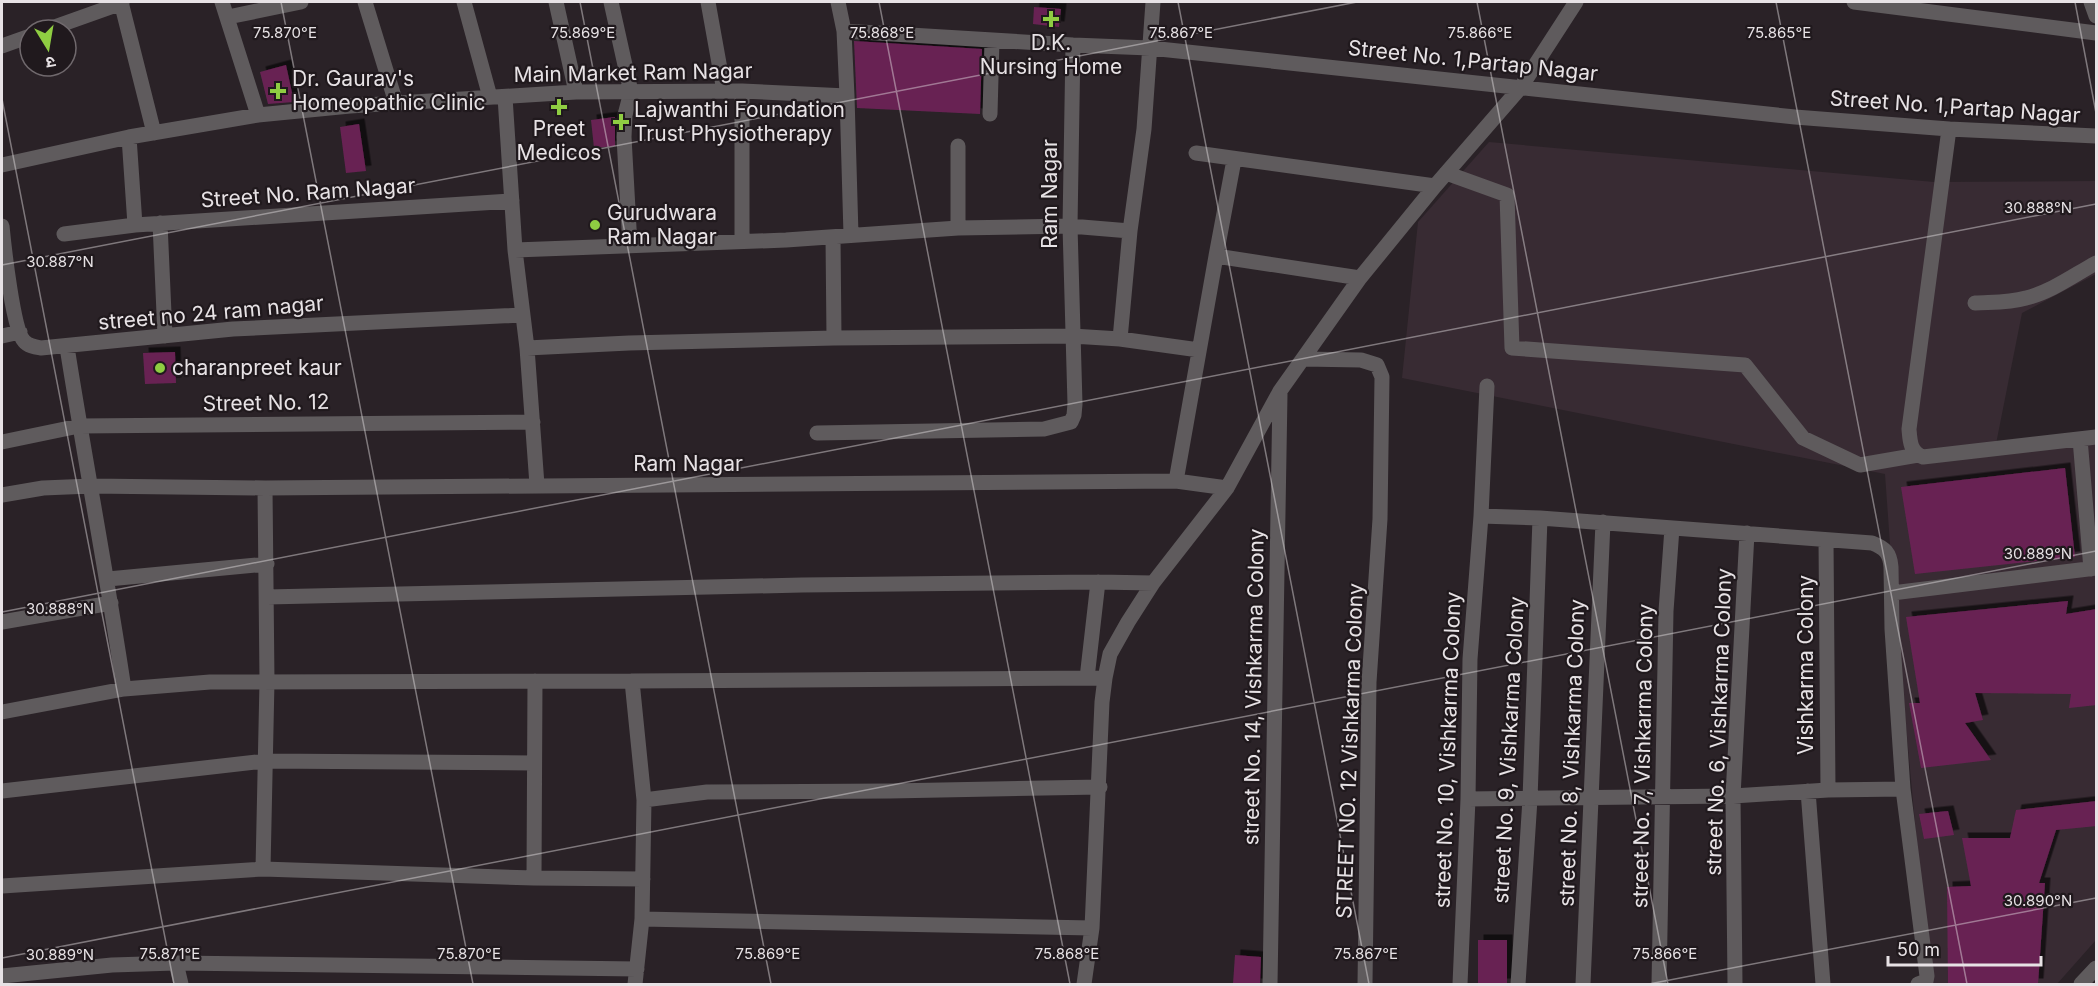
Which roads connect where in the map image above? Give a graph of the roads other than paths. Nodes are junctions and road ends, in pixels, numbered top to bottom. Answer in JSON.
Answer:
{"nodes":[{"id":1,"x":121,"y":2,"type":"edge"},
{"id":2,"x":222,"y":2,"type":"edge"},
{"id":3,"x":301,"y":2,"type":"edge"},
{"id":4,"x":364,"y":2,"type":"edge"},
{"id":5,"x":464,"y":2,"type":"edge"},
{"id":6,"x":556,"y":2,"type":"edge"},
{"id":7,"x":611,"y":2,"type":"edge"},
{"id":8,"x":708,"y":2,"type":"edge"},
{"id":9,"x":838,"y":2,"type":"edge"},
{"id":10,"x":1154,"y":2,"type":"edge"},
{"id":11,"x":1576,"y":2,"type":"edge"},
{"id":12,"x":1854,"y":2,"type":"edge"},
{"id":13,"x":2091,"y":2,"type":"edge"},
{"id":14,"x":2097,"y":15,"type":"edge"},
{"id":15,"x":228,"y":17,"type":"junction"},
{"id":16,"x":78,"y":18,"type":"edge"},
{"id":17,"x":844,"y":31,"type":"junction"},
{"id":18,"x":2097,"y":33,"type":"edge"},
{"id":19,"x":18,"y":40,"type":"edge"},
{"id":20,"x":992,"y":40,"type":"junction"},
{"id":21,"x":1073,"y":45,"type":"junction"},
{"id":22,"x":2,"y":46,"type":"edge"},
{"id":23,"x":1150,"y":48,"type":"junction"},
{"id":24,"x":1521,"y":87,"type":"junction"},
{"id":25,"x":742,"y":90,"type":"junction"},
{"id":26,"x":724,"y":91,"type":"junction"},
{"id":27,"x":576,"y":92,"type":"junction"},
{"id":28,"x":631,"y":92,"type":"junction"},
{"id":29,"x":847,"y":96,"type":"junction"},
{"id":30,"x":498,"y":97,"type":"junction"},
{"id":31,"x":396,"y":103,"type":"junction"},
{"id":32,"x":990,"y":114,"type":"dead end"},
{"id":33,"x":258,"y":115,"type":"junction"},
{"id":34,"x":1948,"y":129,"type":"junction"},
{"id":35,"x":154,"y":133,"type":"junction"},
{"id":36,"x":2097,"y":136,"type":"edge"},
{"id":37,"x":129,"y":137,"type":"junction"},
{"id":38,"x":958,"y":146,"type":"dead end"},
{"id":39,"x":1196,"y":153,"type":"dead end"},
{"id":40,"x":1234,"y":160,"type":"junction"},
{"id":41,"x":2,"y":165,"type":"edge"},
{"id":42,"x":1446,"y":173,"type":"junction"},
{"id":43,"x":1435,"y":186,"type":"junction"},
{"id":44,"x":512,"y":201,"type":"junction"},
{"id":45,"x":160,"y":224,"type":"junction"},
{"id":46,"x":135,"y":225,"type":"junction"},
{"id":47,"x":2,"y":226,"type":"edge"},
{"id":48,"x":1070,"y":226,"type":"junction"},
{"id":49,"x":958,"y":228,"type":"junction"},
{"id":50,"x":1130,"y":231,"type":"junction"},
{"id":51,"x":64,"y":234,"type":"dead end"},
{"id":52,"x":851,"y":235,"type":"junction"},
{"id":53,"x":832,"y":237,"type":"junction"},
{"id":54,"x":742,"y":241,"type":"junction"},
{"id":55,"x":630,"y":246,"type":"junction"},
{"id":56,"x":3,"y":248,"type":"edge"},
{"id":57,"x":515,"y":250,"type":"junction"},
{"id":58,"x":1216,"y":256,"type":"junction"},
{"id":59,"x":2097,"y":263,"type":"edge"},
{"id":60,"x":1360,"y":278,"type":"junction"},
{"id":61,"x":1975,"y":303,"type":"dead end"},
{"id":62,"x":522,"y":315,"type":"junction"},
{"id":63,"x":20,"y":333,"type":"junction"},
{"id":64,"x":2,"y":336,"type":"edge"},
{"id":65,"x":165,"y":336,"type":"junction"},
{"id":66,"x":1072,"y":336,"type":"junction"},
{"id":67,"x":834,"y":338,"type":"junction"},
{"id":68,"x":1120,"y":339,"type":"junction"},
{"id":69,"x":67,"y":346,"type":"junction"},
{"id":70,"x":527,"y":348,"type":"junction"},
{"id":71,"x":1200,"y":350,"type":"junction"},
{"id":72,"x":1303,"y":359,"type":"junction"},
{"id":73,"x":1487,"y":386,"type":"dead end"},
{"id":74,"x":1280,"y":391,"type":"junction"},
{"id":75,"x":533,"y":422,"type":"junction"},
{"id":76,"x":79,"y":426,"type":"junction"},
{"id":77,"x":817,"y":433,"type":"dead end"},
{"id":78,"x":2097,"y":437,"type":"edge"},
{"id":79,"x":2080,"y":439,"type":"junction"},
{"id":80,"x":2,"y":442,"type":"edge"},
{"id":81,"x":1918,"y":455,"type":"junction"},
{"id":82,"x":1176,"y":481,"type":"junction"},
{"id":83,"x":537,"y":484,"type":"junction"},
{"id":84,"x":91,"y":486,"type":"junction"},
{"id":85,"x":265,"y":488,"type":"junction"},
{"id":86,"x":1227,"y":488,"type":"junction"},
{"id":87,"x":2,"y":495,"type":"edge"},
{"id":88,"x":1481,"y":516,"type":"junction"},
{"id":89,"x":1540,"y":518,"type":"junction"},
{"id":90,"x":1603,"y":522,"type":"junction"},
{"id":91,"x":1672,"y":528,"type":"junction"},
{"id":92,"x":1746,"y":533,"type":"junction"},
{"id":93,"x":1827,"y":540,"type":"junction"},
{"id":94,"x":267,"y":564,"type":"junction"},
{"id":95,"x":2094,"y":569,"type":"edge"},
{"id":96,"x":108,"y":579,"type":"junction"},
{"id":97,"x":1098,"y":582,"type":"junction"},
{"id":98,"x":1153,"y":583,"type":"junction"},
{"id":99,"x":1892,"y":593,"type":"junction"},
{"id":100,"x":267,"y":597,"type":"junction"},
{"id":101,"x":111,"y":603,"type":"junction"},
{"id":102,"x":2,"y":622,"type":"edge"},
{"id":103,"x":1087,"y":678,"type":"junction"},
{"id":104,"x":1104,"y":678,"type":"junction"},
{"id":105,"x":267,"y":681,"type":"junction"},
{"id":106,"x":535,"y":681,"type":"junction"},
{"id":107,"x":632,"y":681,"type":"junction"},
{"id":108,"x":124,"y":689,"type":"junction"},
{"id":109,"x":2,"y":712,"type":"edge"},
{"id":110,"x":265,"y":761,"type":"junction"},
{"id":111,"x":534,"y":763,"type":"junction"},
{"id":112,"x":1100,"y":787,"type":"junction"},
{"id":113,"x":1903,"y":789,"type":"junction"},
{"id":114,"x":1828,"y":790,"type":"junction"},
{"id":115,"x":2,"y":791,"type":"edge"},
{"id":116,"x":1808,"y":791,"type":"junction"},
{"id":117,"x":1733,"y":796,"type":"junction"},
{"id":118,"x":1662,"y":797,"type":"junction"},
{"id":119,"x":1468,"y":799,"type":"junction"},
{"id":120,"x":1530,"y":799,"type":"junction"},
{"id":121,"x":1591,"y":799,"type":"junction"},
{"id":122,"x":644,"y":800,"type":"junction"},
{"id":123,"x":263,"y":869,"type":"junction"},
{"id":124,"x":534,"y":878,"type":"junction"},
{"id":125,"x":643,"y":879,"type":"junction"},
{"id":126,"x":2,"y":886,"type":"edge"},
{"id":127,"x":642,"y":919,"type":"junction"},
{"id":128,"x":1092,"y":928,"type":"junction"},
{"id":129,"x":176,"y":963,"type":"junction"},
{"id":130,"x":2097,"y":968,"type":"edge"},
{"id":131,"x":2,"y":976,"type":"edge"},
{"id":132,"x":636,"y":977,"type":"edge"},
{"id":133,"x":181,"y":984,"type":"edge"},
{"id":134,"x":1084,"y":984,"type":"edge"},
{"id":135,"x":1270,"y":984,"type":"edge"},
{"id":136,"x":1365,"y":984,"type":"edge"},
{"id":137,"x":1460,"y":984,"type":"edge"},
{"id":138,"x":1518,"y":984,"type":"edge"},
{"id":139,"x":1583,"y":984,"type":"edge"},
{"id":140,"x":1659,"y":984,"type":"edge"},
{"id":141,"x":1735,"y":984,"type":"edge"},
{"id":142,"x":1823,"y":984,"type":"edge"},
{"id":143,"x":1918,"y":984,"type":"edge"},
{"id":144,"x":2081,"y":984,"type":"edge"}],
"edges":[{"from":1,"to":16,"type":"street"},
{"from":1,"to":35,"type":"street"},
{"from":2,"to":15,"type":"street"},
{"from":3,"to":15,"type":"street"},
{"from":4,"to":31,"type":"street"},
{"from":5,"to":30,"type":"street"},
{"from":6,"to":27,"type":"street"},
{"from":7,"to":28,"type":"street"},
{"from":8,"to":26,"type":"street"},
{"from":9,"to":17,"type":"street"},
{"from":10,"to":23,"type":"street"},
{"from":11,"to":24,"type":"street"},
{"from":12,"to":18,"type":"street"},
{"from":13,"to":14,"type":"street"},
{"from":15,"to":33,"type":"street"},
{"from":17,"to":20,"type":"street","name":"Street No. 1,Partap Nagar"},
{"from":17,"to":29,"type":"street"},
{"from":19,"to":22,"type":"street"},
{"from":20,"to":21,"type":"street","name":"Street No. 1,Partap Nagar"},
{"from":20,"to":32,"type":"street"},
{"from":21,"to":23,"type":"street","name":"Street No. 1,Partap Nagar"},
{"from":21,"to":48,"type":"street","name":"Ram Nagar"},
{"from":23,"to":24,"type":"street","name":"Street No. 1,Partap Nagar"},
{"from":23,"to":50,"type":"street"},
{"from":24,"to":34,"type":"street","name":"Street No. 1,Partap Nagar"},
{"from":24,"to":42,"type":"street"},
{"from":25,"to":26,"type":"street","name":"Main Market Ram Nagar"},
{"from":25,"to":29,"type":"street","name":"Main Market Ram Nagar"},
{"from":25,"to":54,"type":"street"},
{"from":26,"to":28,"type":"street","name":"Main Market Ram Nagar"},
{"from":27,"to":28,"type":"street","name":"Main Market Ram Nagar"},
{"from":27,"to":30,"type":"street","name":"Main Market Ram Nagar"},
{"from":28,"to":55,"type":"street"},
{"from":29,"to":52,"type":"street"},
{"from":30,"to":31,"type":"street","name":"Main Market Ram Nagar"},
{"from":30,"to":44,"type":"street"},
{"from":31,"to":33,"type":"street","name":"Main Market Ram Nagar"},
{"from":33,"to":35,"type":"street","name":"Main Market Ram Nagar"},
{"from":34,"to":36,"type":"street","name":"Street No. 1,Partap Nagar"},
{"from":34,"to":81,"type":"street"},
{"from":35,"to":37,"type":"street","name":"Main Market Ram Nagar"},
{"from":37,"to":41,"type":"street","name":"Main Market Ram Nagar"},
{"from":37,"to":46,"type":"street"},
{"from":38,"to":49,"type":"street"},
{"from":39,"to":40,"type":"street"},
{"from":40,"to":43,"type":"street"},
{"from":40,"to":58,"type":"street"},
{"from":42,"to":43,"type":"street"},
{"from":42,"to":81,"type":"street"},
{"from":43,"to":60,"type":"street"},
{"from":44,"to":45,"type":"street","name":"Street No. Ram Nagar"},
{"from":44,"to":57,"type":"street"},
{"from":45,"to":46,"type":"street","name":"Street No. Ram Nagar"},
{"from":45,"to":65,"type":"street"},
{"from":46,"to":51,"type":"street","name":"Street No. Ram Nagar"},
{"from":47,"to":56,"type":"street"},
{"from":48,"to":49,"type":"street"},
{"from":48,"to":50,"type":"street"},
{"from":48,"to":66,"type":"street","name":"Ram Nagar"},
{"from":49,"to":52,"type":"street"},
{"from":50,"to":68,"type":"street"},
{"from":52,"to":53,"type":"street"},
{"from":53,"to":54,"type":"street"},
{"from":53,"to":67,"type":"street"},
{"from":54,"to":55,"type":"street"},
{"from":55,"to":57,"type":"street"},
{"from":56,"to":63,"type":"street"},
{"from":57,"to":62,"type":"street"},
{"from":58,"to":60,"type":"street"},
{"from":58,"to":71,"type":"street"},
{"from":59,"to":61,"type":"street"},
{"from":60,"to":72,"type":"street"},
{"from":62,"to":65,"type":"street","name":"street no 24 ram nagar"},
{"from":62,"to":70,"type":"street"},
{"from":63,"to":64,"type":"street"},
{"from":63,"to":69,"type":"street","name":"street no 24 ram nagar"},
{"from":65,"to":69,"type":"street","name":"street no 24 ram nagar"},
{"from":66,"to":67,"type":"street"},
{"from":66,"to":68,"type":"street"},
{"from":66,"to":77,"type":"street","name":"Ram Nagar"},
{"from":67,"to":70,"type":"street"},
{"from":68,"to":71,"type":"street"},
{"from":69,"to":76,"type":"street"},
{"from":70,"to":75,"type":"street"},
{"from":71,"to":82,"type":"street"},
{"from":72,"to":74,"type":"street"},
{"from":72,"to":136,"type":"street","name":"STREET NO. 12 Vishkarma Colony"},
{"from":73,"to":88,"type":"street","name":"street No. 10, Vishkarma Colony"},
{"from":74,"to":86,"type":"street"},
{"from":74,"to":135,"type":"street","name":"street No. 14, Vishkarma Colony"},
{"from":75,"to":76,"type":"street","name":"Street No. 12"},
{"from":75,"to":83,"type":"street"},
{"from":76,"to":80,"type":"street","name":"Street No. 12"},
{"from":76,"to":84,"type":"street"},
{"from":78,"to":79,"type":"street"},
{"from":79,"to":81,"type":"street"},
{"from":79,"to":95,"type":"street"},
{"from":82,"to":83,"type":"street","name":"Ram Nagar"},
{"from":82,"to":86,"type":"street","name":"Ram Nagar"},
{"from":83,"to":85,"type":"street","name":"Ram Nagar"},
{"from":84,"to":85,"type":"street","name":"Ram Nagar"},
{"from":84,"to":87,"type":"street","name":"Ram Nagar"},
{"from":84,"to":96,"type":"street"},
{"from":85,"to":94,"type":"street"},
{"from":86,"to":98,"type":"street"},
{"from":88,"to":89,"type":"street"},
{"from":88,"to":119,"type":"street","name":"street No. 10, Vishkarma Colony"},
{"from":89,"to":90,"type":"street"},
{"from":89,"to":120,"type":"street","name":"street No. 9, Vishkarma Colony"},
{"from":90,"to":91,"type":"street"},
{"from":90,"to":121,"type":"street","name":"street No. 8, Vishkarma Colony"},
{"from":91,"to":92,"type":"street"},
{"from":91,"to":118,"type":"street","name":"street No. 7, Vishkarma Colony"},
{"from":92,"to":93,"type":"street"},
{"from":92,"to":117,"type":"street","name":"street No. 6, Vishkarma Colony"},
{"from":93,"to":99,"type":"street"},
{"from":93,"to":114,"type":"street","name":"Vishkarma Colony"},
{"from":94,"to":96,"type":"street"},
{"from":94,"to":100,"type":"street"},
{"from":95,"to":99,"type":"street"},
{"from":96,"to":101,"type":"street"},
{"from":97,"to":98,"type":"street"},
{"from":97,"to":100,"type":"street"},
{"from":97,"to":103,"type":"street"},
{"from":98,"to":104,"type":"street"},
{"from":99,"to":113,"type":"street"},
{"from":100,"to":105,"type":"street"},
{"from":101,"to":102,"type":"street"},
{"from":101,"to":108,"type":"street"},
{"from":103,"to":104,"type":"street"},
{"from":103,"to":107,"type":"street"},
{"from":104,"to":112,"type":"street"},
{"from":105,"to":106,"type":"street"},
{"from":105,"to":108,"type":"street"},
{"from":105,"to":110,"type":"street"},
{"from":106,"to":107,"type":"street"},
{"from":106,"to":111,"type":"street"},
{"from":107,"to":122,"type":"street"},
{"from":108,"to":109,"type":"street"},
{"from":110,"to":111,"type":"street"},
{"from":110,"to":115,"type":"street"},
{"from":110,"to":123,"type":"street"},
{"from":111,"to":124,"type":"street"},
{"from":112,"to":122,"type":"street"},
{"from":112,"to":128,"type":"street"},
{"from":113,"to":114,"type":"street"},
{"from":113,"to":143,"type":"street"},
{"from":114,"to":116,"type":"street"},
{"from":116,"to":117,"type":"street"},
{"from":116,"to":142,"type":"street"},
{"from":117,"to":118,"type":"street"},
{"from":117,"to":141,"type":"street","name":"street No. 6, Vishkarma Colony"},
{"from":118,"to":121,"type":"street"},
{"from":118,"to":140,"type":"street","name":"street No. 7, Vishkarma Colony"},
{"from":119,"to":120,"type":"street"},
{"from":119,"to":137,"type":"street","name":"street No. 10, Vishkarma Colony"},
{"from":120,"to":121,"type":"street"},
{"from":120,"to":138,"type":"street","name":"street No. 9, Vishkarma Colony"},
{"from":121,"to":139,"type":"street","name":"street No. 8, Vishkarma Colony"},
{"from":122,"to":125,"type":"street"},
{"from":123,"to":124,"type":"street"},
{"from":123,"to":126,"type":"street"},
{"from":124,"to":125,"type":"street"},
{"from":125,"to":127,"type":"street"},
{"from":127,"to":128,"type":"street"},
{"from":127,"to":132,"type":"street"},
{"from":128,"to":134,"type":"street"},
{"from":129,"to":131,"type":"street"},
{"from":129,"to":132,"type":"street"},
{"from":129,"to":133,"type":"street"},
{"from":130,"to":144,"type":"street"}]}
